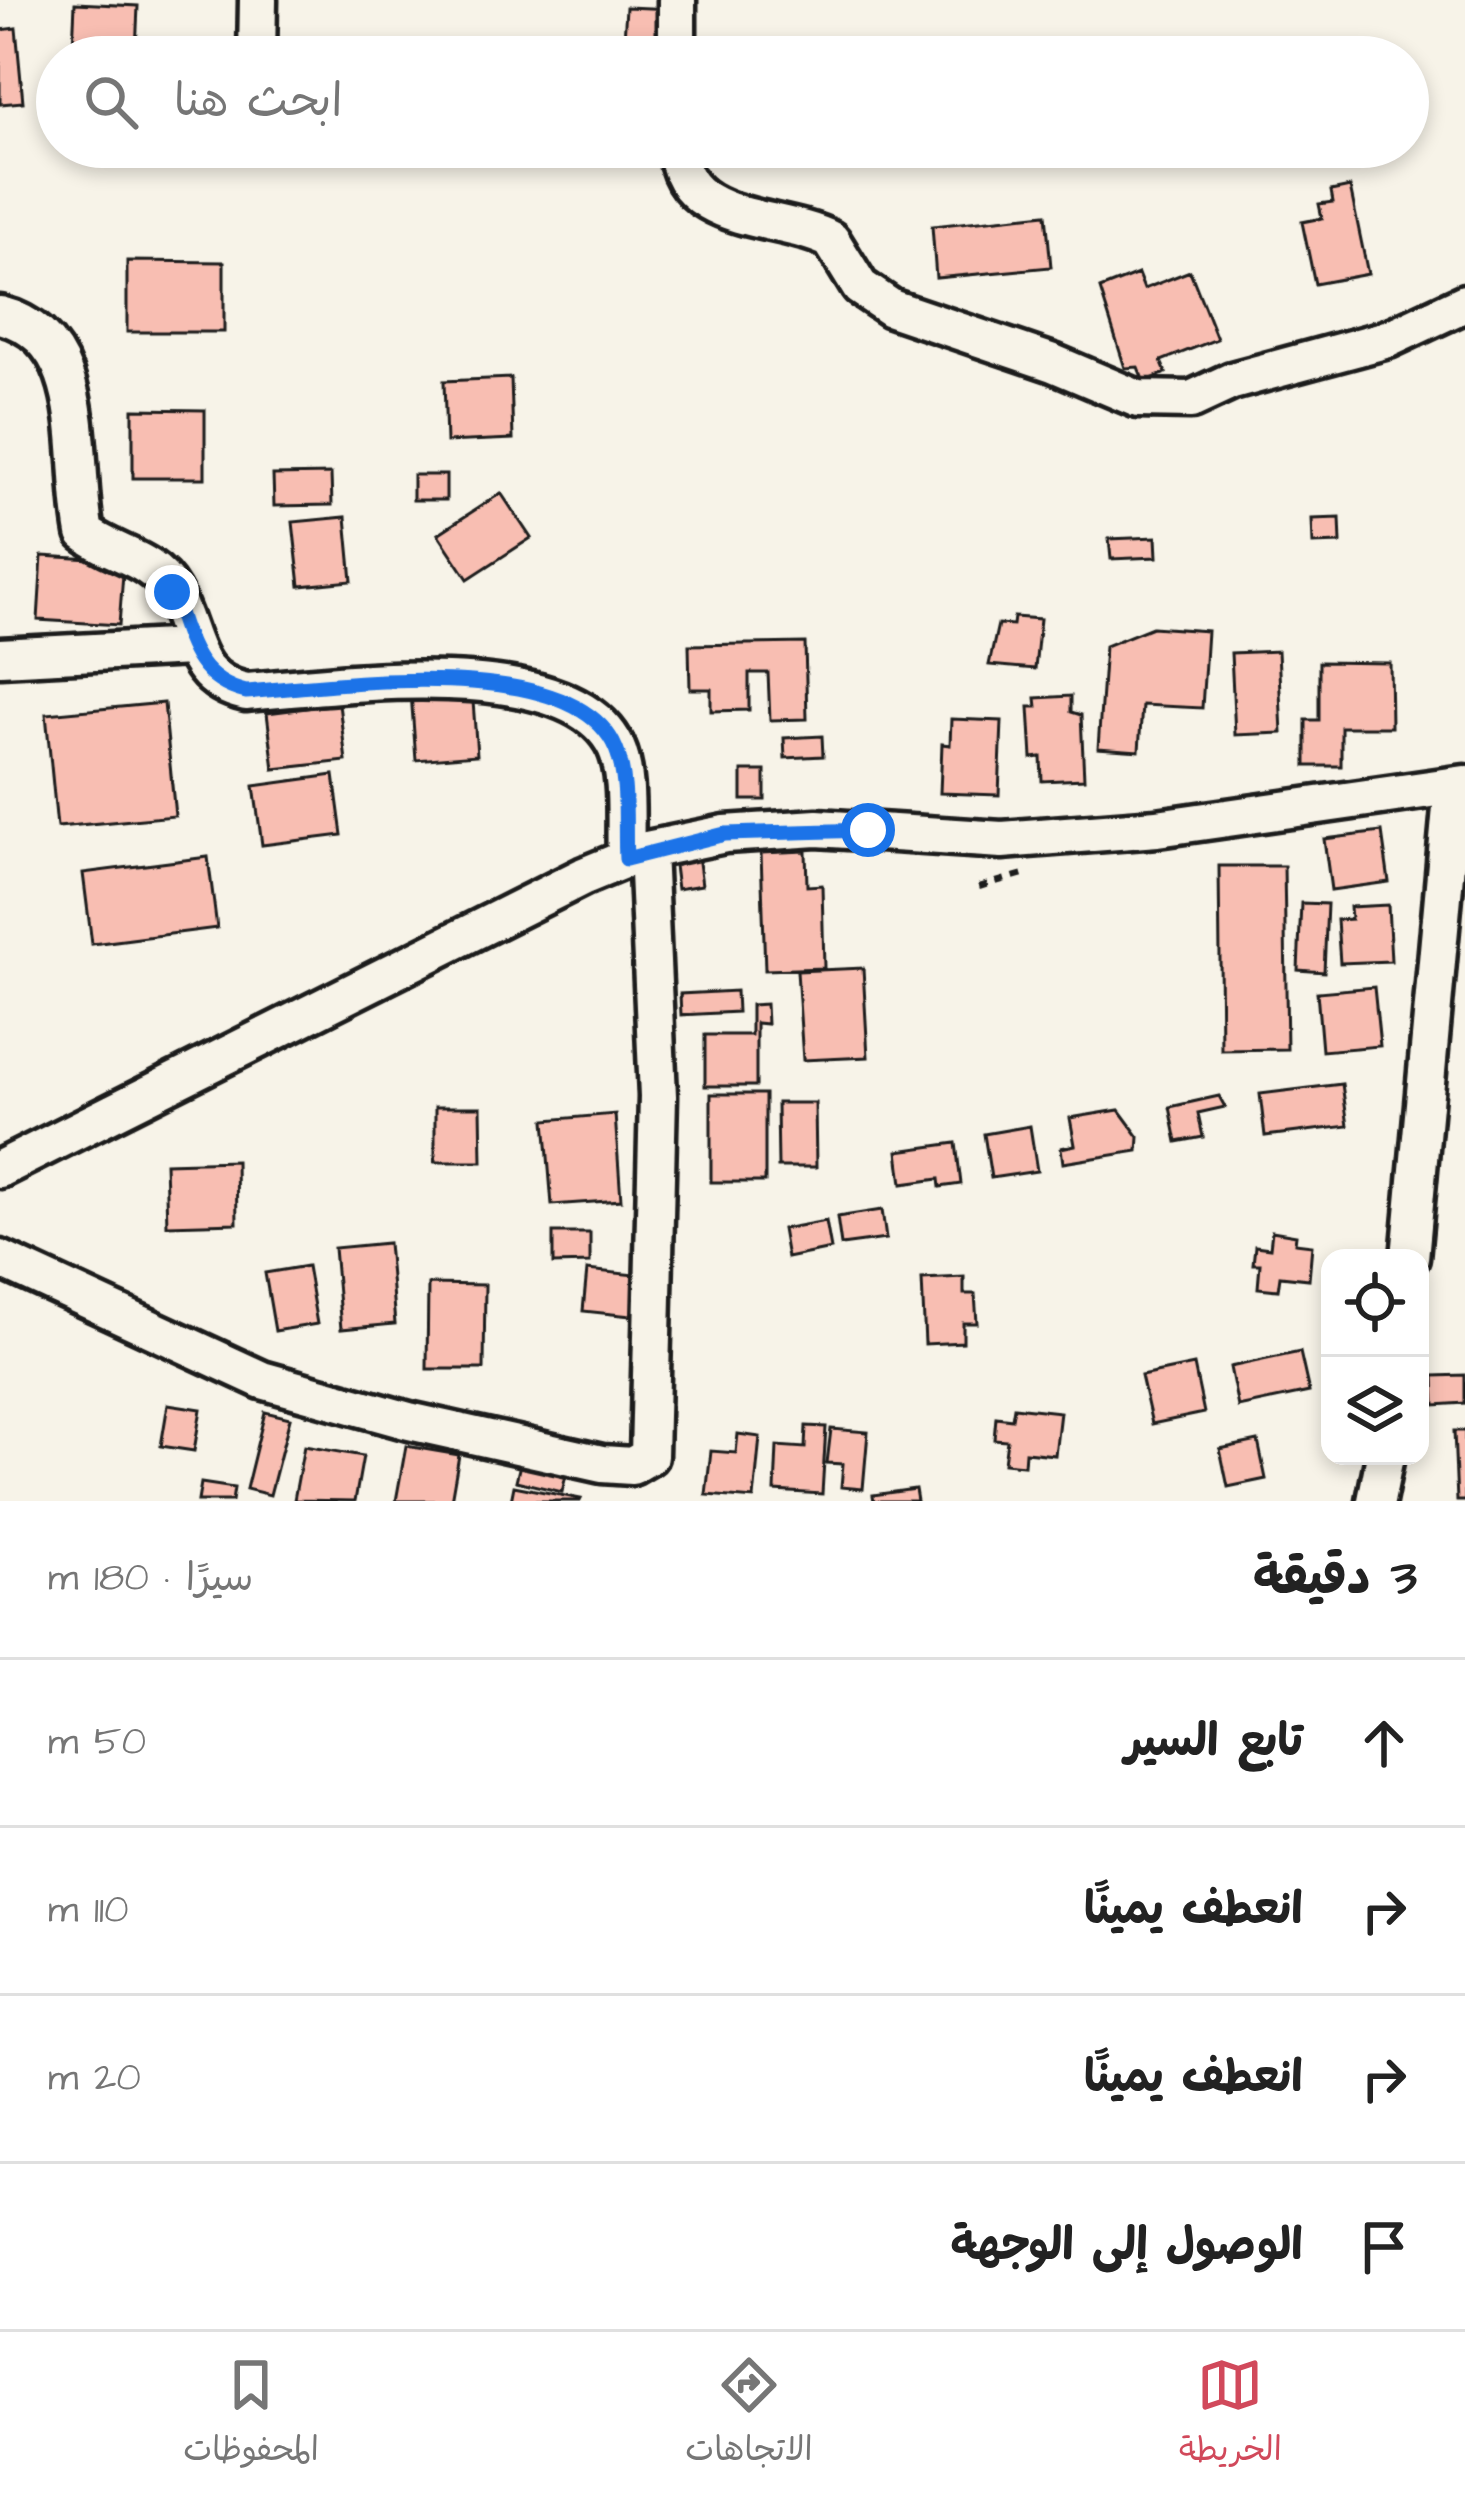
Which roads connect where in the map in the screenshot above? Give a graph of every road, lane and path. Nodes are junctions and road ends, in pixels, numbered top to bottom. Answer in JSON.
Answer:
{"nodes":[{"id":1,"x":258,"y":0,"type":"edge"},
{"id":2,"x":677,"y":0,"type":"edge"},
{"id":3,"x":257,"y":36,"type":"edge"},
{"id":4,"x":677,"y":36,"type":"edge"},
{"id":5,"x":681,"y":168,"type":"edge"},
{"id":6,"x":1465,"y":303,"type":"edge"},
{"id":7,"x":0,"y":315,"type":"edge"},
{"id":8,"x":190,"y":647,"type":"junction"},
{"id":9,"x":0,"y":657,"type":"edge"},
{"id":10,"x":1459,"y":785,"type":"edge"},
{"id":11,"x":637,"y":854,"type":"junction"},
{"id":12,"x":0,"y":1168,"type":"edge"},
{"id":13,"x":1411,"y":1249,"type":"edge"},
{"id":14,"x":0,"y":1259,"type":"edge"},
{"id":15,"x":1383,"y":1465,"type":"edge"},
{"id":16,"x":1376,"y":1501,"type":"edge"}],
"edges":[{"from":1,"to":3,"type":"street"},
{"from":2,"to":4,"type":"street"},
{"from":5,"to":6,"type":"street"},
{"from":7,"to":8,"type":"street"},
{"from":8,"to":9,"type":"street"},
{"from":8,"to":11,"type":"street"},
{"from":10,"to":11,"type":"street"},
{"from":10,"to":13,"type":"street"},
{"from":11,"to":12,"type":"street"},
{"from":11,"to":14,"type":"street"},
{"from":15,"to":16,"type":"street"}]}
